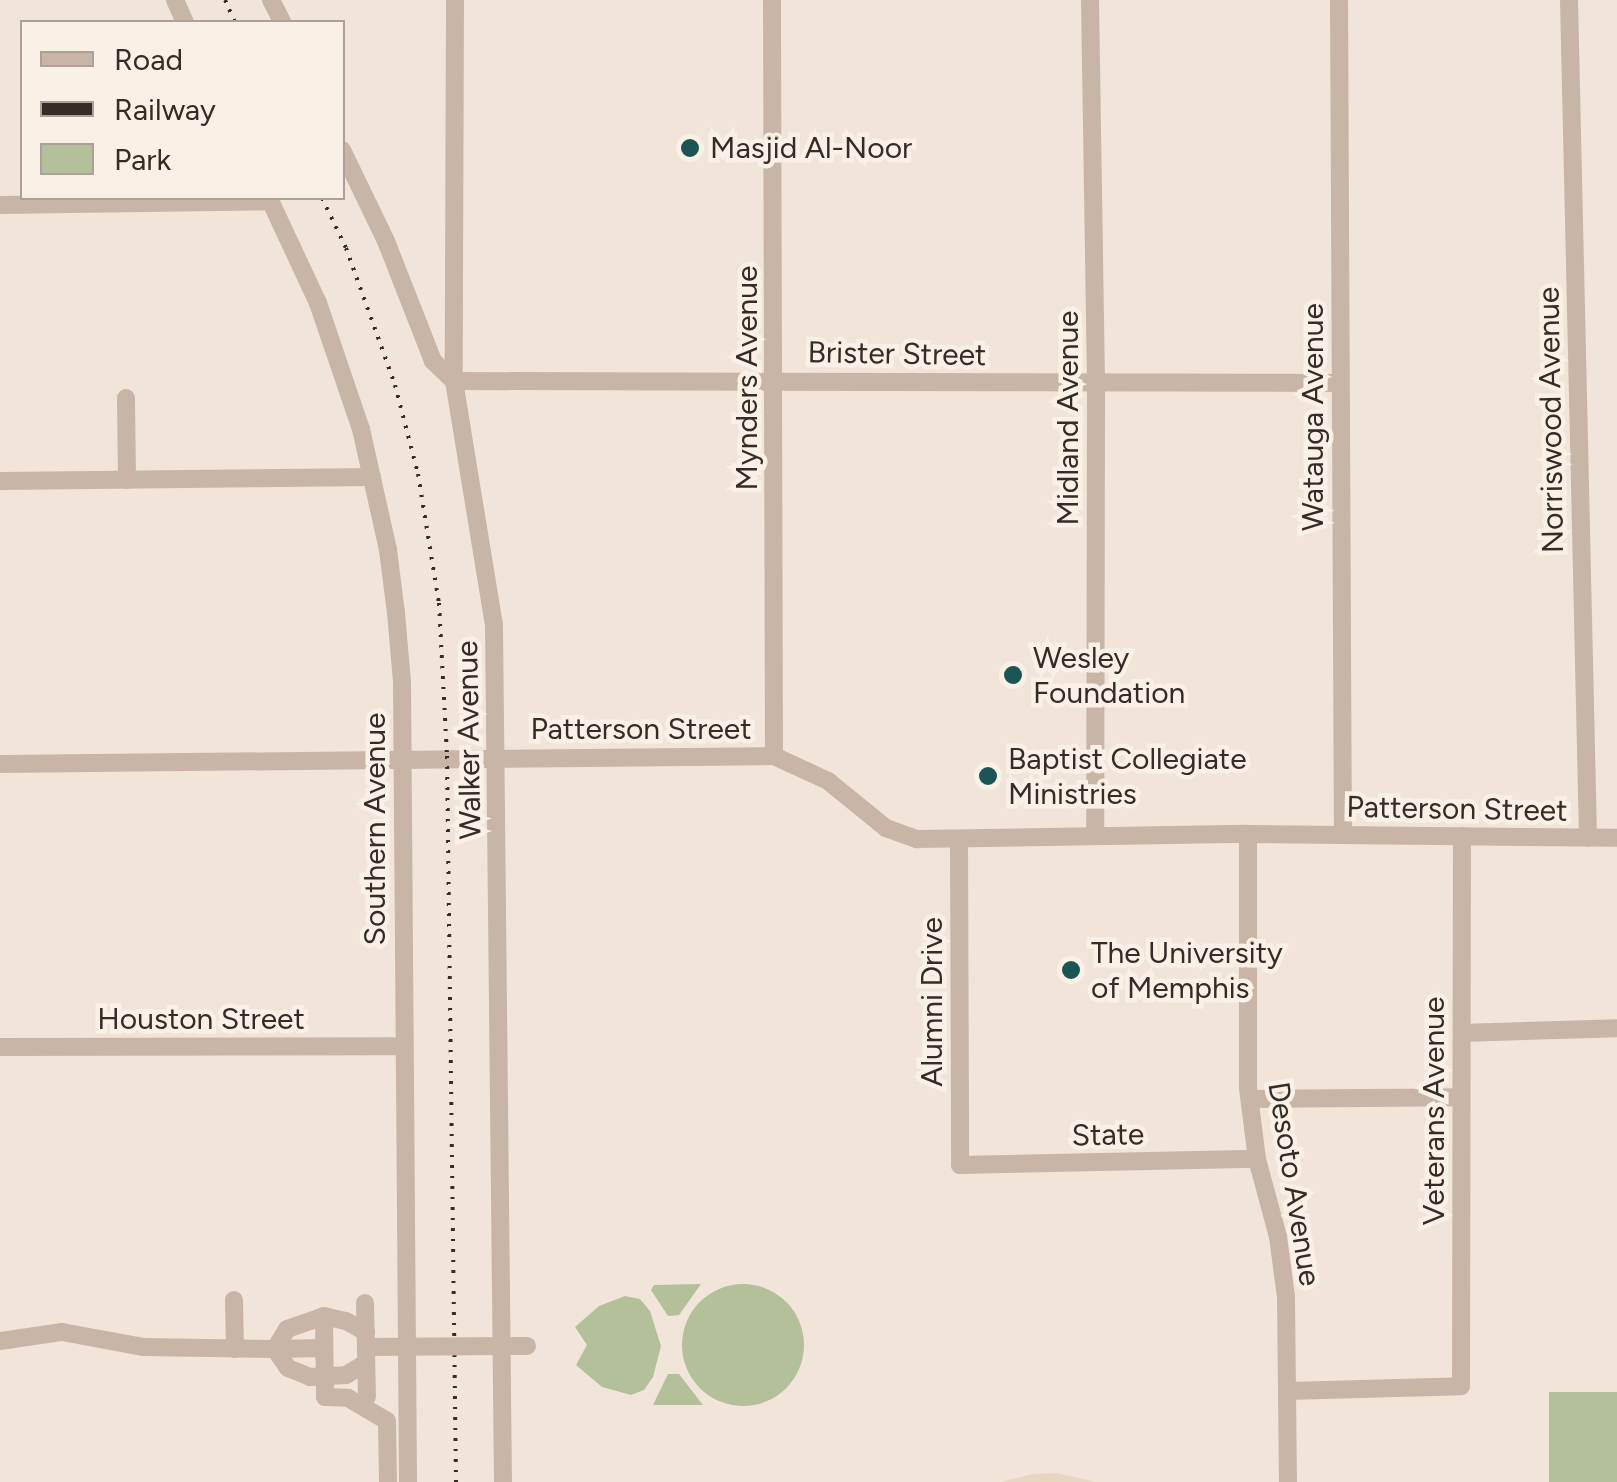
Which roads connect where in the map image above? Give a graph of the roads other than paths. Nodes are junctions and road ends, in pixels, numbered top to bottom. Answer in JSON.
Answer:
{"nodes":[{"id":1,"x":455,"y":0,"type":"edge"},
{"id":2,"x":772,"y":0,"type":"edge"},
{"id":3,"x":1090,"y":0,"type":"edge"},
{"id":4,"x":1339,"y":0,"type":"edge"},
{"id":5,"x":1569,"y":0,"type":"edge"},
{"id":6,"x":345,"y":156,"type":"edge"},
{"id":7,"x":225,"y":200,"type":"edge"},
{"id":8,"x":270,"y":200,"type":"edge"},
{"id":9,"x":0,"y":205,"type":"edge"},
{"id":10,"x":775,"y":380,"type":"junction"},
{"id":11,"x":454,"y":381,"type":"junction"},
{"id":12,"x":1340,"y":383,"type":"junction"},
{"id":13,"x":1096,"y":386,"type":"junction"},
{"id":14,"x":126,"y":398,"type":"dead end"},
{"id":15,"x":372,"y":477,"type":"junction"},
{"id":16,"x":127,"y":480,"type":"junction"},
{"id":17,"x":0,"y":481,"type":"edge"},
{"id":18,"x":497,"y":756,"type":"junction"},
{"id":19,"x":774,"y":756,"type":"junction"},
{"id":20,"x":403,"y":757,"type":"junction"},
{"id":21,"x":0,"y":764,"type":"edge"},
{"id":22,"x":1248,"y":834,"type":"junction"},
{"id":23,"x":1343,"y":834,"type":"junction"},
{"id":24,"x":1095,"y":835,"type":"junction"},
{"id":25,"x":1462,"y":836,"type":"junction"},
{"id":26,"x":1588,"y":838,"type":"junction"},
{"id":27,"x":1617,"y":838,"type":"edge"},
{"id":28,"x":959,"y":839,"type":"junction"},
{"id":29,"x":1617,"y":1028,"type":"edge"},
{"id":30,"x":1462,"y":1033,"type":"junction"},
{"id":31,"x":402,"y":1046,"type":"junction"},
{"id":32,"x":0,"y":1047,"type":"edge"},
{"id":33,"x":1461,"y":1097,"type":"junction"},
{"id":34,"x":1250,"y":1100,"type":"junction"},
{"id":35,"x":1257,"y":1160,"type":"junction"},
{"id":36,"x":960,"y":1165,"type":"joint"},
{"id":37,"x":234,"y":1300,"type":"dead end"},
{"id":38,"x":364,"y":1302,"type":"dead end"},
{"id":39,"x":324,"y":1316,"type":"junction"},
{"id":40,"x":0,"y":1341,"type":"edge"},
{"id":41,"x":527,"y":1346,"type":"dead end"},
{"id":42,"x":366,"y":1347,"type":"junction"},
{"id":43,"x":275,"y":1348,"type":"junction"},
{"id":44,"x":324,"y":1348,"type":"junction"},
{"id":45,"x":234,"y":1349,"type":"junction"},
{"id":46,"x":325,"y":1377,"type":"junction"},
{"id":47,"x":1287,"y":1391,"type":"junction"},
{"id":48,"x":367,"y":1397,"type":"dead end"},
{"id":49,"x":388,"y":1482,"type":"edge"},
{"id":50,"x":408,"y":1482,"type":"edge"},
{"id":51,"x":503,"y":1482,"type":"edge"},
{"id":52,"x":1288,"y":1482,"type":"edge"}],
"edges":[{"from":1,"to":11,"type":"street","name":"Walker Avenue"},
{"from":2,"to":10,"type":"street","name":"Mynders Avenue"},
{"from":3,"to":13,"type":"street","name":"Midland Avenue"},
{"from":4,"to":12,"type":"street","name":"Watauga Avenue"},
{"from":5,"to":26,"type":"street","name":"Norriswood Avenue"},
{"from":6,"to":11,"type":"street"},
{"from":7,"to":9,"type":"street"},
{"from":8,"to":15,"type":"street","name":"Southern Avenue"},
{"from":10,"to":11,"type":"street","name":"Brister Street"},
{"from":10,"to":13,"type":"street","name":"Brister Street"},
{"from":10,"to":19,"type":"street","name":"Mynders Avenue"},
{"from":11,"to":18,"type":"street","name":"Walker Avenue"},
{"from":12,"to":13,"type":"street","name":"Brister Street"},
{"from":12,"to":23,"type":"street","name":"Watauga Avenue"},
{"from":13,"to":24,"type":"street","name":"Midland Avenue"},
{"from":14,"to":16,"type":"street"},
{"from":15,"to":16,"type":"street"},
{"from":15,"to":20,"type":"street","name":"Southern Avenue"},
{"from":16,"to":17,"type":"street"},
{"from":18,"to":19,"type":"street","name":"Patterson Street"},
{"from":18,"to":20,"type":"street","name":"Patterson Street"},
{"from":18,"to":51,"type":"street","name":"Walker Avenue"},
{"from":19,"to":28,"type":"street","name":"Patterson Street"},
{"from":20,"to":21,"type":"street","name":"Patterson Street"},
{"from":20,"to":31,"type":"street","name":"Southern Avenue"},
{"from":22,"to":23,"type":"street","name":"Patterson Street"},
{"from":22,"to":24,"type":"street","name":"Patterson Street"},
{"from":22,"to":34,"type":"street","name":"Desoto Avenue"},
{"from":23,"to":25,"type":"street","name":"Patterson Street"},
{"from":24,"to":28,"type":"street","name":"Patterson Street"},
{"from":25,"to":26,"type":"street","name":"Patterson Street"},
{"from":25,"to":30,"type":"street","name":"Veterans Avenue"},
{"from":26,"to":27,"type":"street","name":"Patterson Street"},
{"from":28,"to":36,"type":"street","name":"Alumni Drive"},
{"from":29,"to":30,"type":"street"},
{"from":30,"to":33,"type":"street","name":"Veterans Avenue"},
{"from":31,"to":32,"type":"street","name":"Houston Street"},
{"from":31,"to":50,"type":"street","name":"Southern Avenue"},
{"from":33,"to":34,"type":"street"},
{"from":33,"to":47,"type":"street","name":"Veterans Avenue"},
{"from":34,"to":35,"type":"street","name":"Desoto Avenue"},
{"from":35,"to":36,"type":"street","name":"State"},
{"from":35,"to":47,"type":"street","name":"Desoto Avenue"},
{"from":37,"to":45,"type":"street"},
{"from":38,"to":42,"type":"street"},
{"from":39,"to":42,"type":"street"},
{"from":39,"to":43,"type":"street"},
{"from":39,"to":44,"type":"street"},
{"from":40,"to":45,"type":"street"},
{"from":41,"to":42,"type":"street","bridge":true},
{"from":42,"to":46,"type":"street"},
{"from":42,"to":48,"type":"street"},
{"from":43,"to":44,"type":"street"},
{"from":43,"to":45,"type":"street"},
{"from":43,"to":46,"type":"street"},
{"from":44,"to":46,"type":"street"},
{"from":46,"to":49,"type":"street"},
{"from":47,"to":52,"type":"street","name":"Desoto Avenue"}]}
